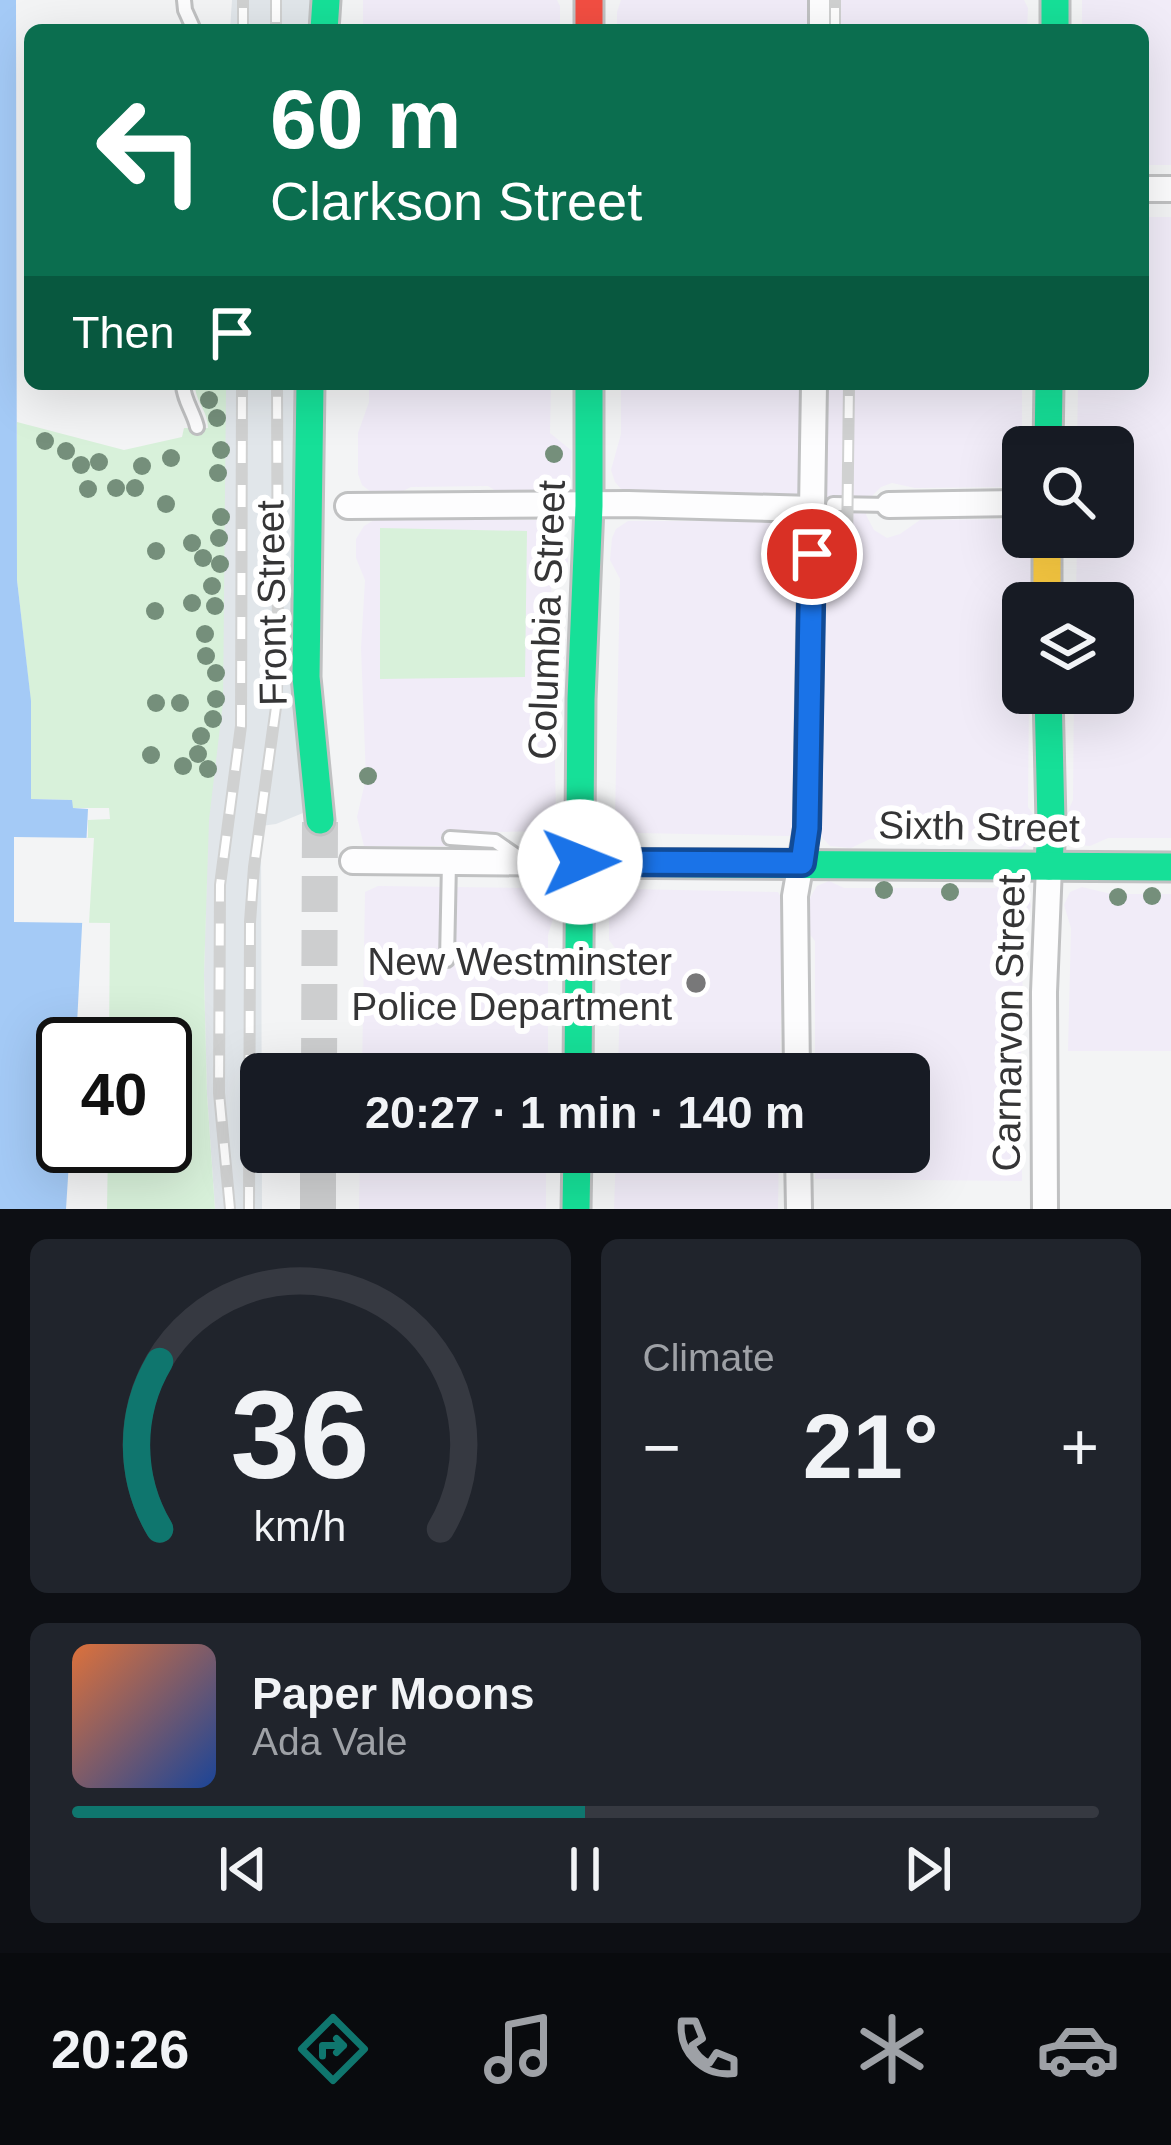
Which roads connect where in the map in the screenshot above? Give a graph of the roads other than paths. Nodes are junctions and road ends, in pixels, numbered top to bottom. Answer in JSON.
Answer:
{"nodes":[{"id":1,"x":183,"y":390,"type":"edge"},
{"id":2,"x":310,"y":390,"type":"edge"},
{"id":3,"x":590,"y":390,"type":"edge"},
{"id":4,"x":814,"y":390,"type":"edge"},
{"id":5,"x":1048,"y":390,"type":"edge"},
{"id":6,"x":1048,"y":426,"type":"edge"},
{"id":7,"x":197,"y":428,"type":"dead end"},
{"id":8,"x":1002,"y":503,"type":"edge"},
{"id":9,"x":889,"y":505,"type":"joint"},
{"id":10,"x":348,"y":506,"type":"dead end"},
{"id":11,"x":590,"y":506,"type":"junction"},
{"id":12,"x":823,"y":506,"type":"junction"},
{"id":13,"x":1048,"y":714,"type":"edge"},
{"id":14,"x":320,"y":820,"type":"tunnel mouth"},
{"id":15,"x":450,"y":850,"type":"junction"},
{"id":16,"x":353,"y":861,"type":"dead end"},
{"id":17,"x":580,"y":862,"type":"junction"},
{"id":18,"x":802,"y":863,"type":"junction"},
{"id":19,"x":1048,"y":866,"type":"junction"},
{"id":20,"x":1171,"y":867,"type":"edge"},
{"id":21,"x":447,"y":960,"type":"dead end"},
{"id":22,"x":578,"y":1053,"type":"edge"},
{"id":23,"x":797,"y":1053,"type":"edge"},
{"id":24,"x":577,"y":1173,"type":"edge"},
{"id":25,"x":798,"y":1173,"type":"edge"},
{"id":26,"x":576,"y":1209,"type":"edge"},
{"id":27,"x":799,"y":1209,"type":"edge"},
{"id":28,"x":1045,"y":1209,"type":"edge"}],
"edges":[{"from":1,"to":7,"type":"lane"},
{"from":2,"to":14,"type":"street","name":"Front Street"},
{"from":3,"to":11,"type":"street","name":"Columbia Street"},
{"from":4,"to":12,"type":"street"},
{"from":5,"to":6,"type":"street"},
{"from":8,"to":9,"type":"street"},
{"from":9,"to":12,"type":"lane"},
{"from":10,"to":11,"type":"street"},
{"from":11,"to":12,"type":"street"},
{"from":11,"to":17,"type":"street","name":"Columbia Street"},
{"from":12,"to":18,"type":"street"},
{"from":13,"to":19,"type":"street","name":"Carnarvon Street"},
{"from":15,"to":16,"type":"street","name":"Sixth Street"},
{"from":15,"to":17,"type":"street","name":"Sixth Street"},
{"from":15,"to":21,"type":"lane"},
{"from":17,"to":18,"type":"street","name":"Sixth Street"},
{"from":17,"to":22,"type":"street","name":"Columbia Street"},
{"from":18,"to":19,"type":"street","name":"Sixth Street"},
{"from":18,"to":23,"type":"street"},
{"from":19,"to":20,"type":"street","name":"Sixth Street"},
{"from":19,"to":28,"type":"street","name":"Carnarvon Street"},
{"from":24,"to":26,"type":"street"},
{"from":25,"to":27,"type":"street"}]}
